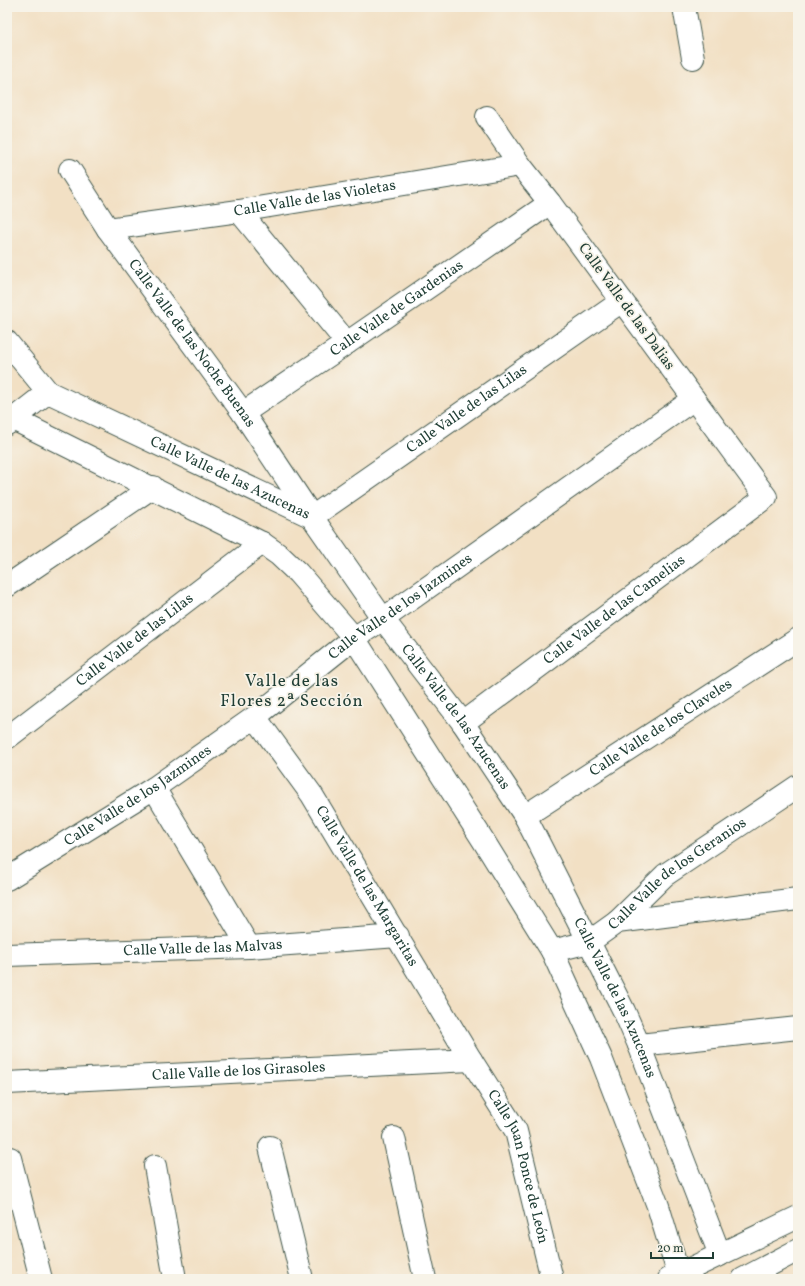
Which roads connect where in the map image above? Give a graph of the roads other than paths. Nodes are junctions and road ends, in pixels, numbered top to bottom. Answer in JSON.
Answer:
{"nodes":[{"id":1,"x":684,"y":7,"type":"edge"},
{"id":2,"x":693,"y":58,"type":"dead end"},
{"id":3,"x":487,"y":116,"type":"dead end"},
{"id":4,"x":520,"y":165,"type":"junction"},
{"id":5,"x":70,"y":170,"type":"dead end"},
{"id":6,"x":550,"y":203,"type":"junction"},
{"id":7,"x":239,"y":211,"type":"junction"},
{"id":8,"x":108,"y":229,"type":"junction"},
{"id":9,"x":622,"y":301,"type":"junction"},
{"id":10,"x":7,"y":342,"type":"edge"},
{"id":11,"x":347,"y":343,"type":"junction"},
{"id":12,"x":48,"y":392,"type":"junction"},
{"id":13,"x":694,"y":399,"type":"junction"},
{"id":14,"x":242,"y":413,"type":"junction"},
{"id":15,"x":10,"y":422,"type":"edge"},
{"id":16,"x":153,"y":488,"type":"junction"},
{"id":17,"x":766,"y":497,"type":"joint"},
{"id":18,"x":312,"y":517,"type":"junction"},
{"id":19,"x":262,"y":543,"type":"junction"},
{"id":20,"x":7,"y":586,"type":"edge"},
{"id":21,"x":383,"y":619,"type":"junction"},
{"id":22,"x":354,"y":638,"type":"junction"},
{"id":23,"x":798,"y":639,"type":"edge"},
{"id":24,"x":255,"y":716,"type":"junction"},
{"id":25,"x":463,"y":722,"type":"junction"},
{"id":26,"x":7,"y":738,"type":"edge"},
{"id":27,"x":798,"y":786,"type":"edge"},
{"id":28,"x":154,"y":788,"type":"junction"},
{"id":29,"x":524,"y":816,"type":"junction"},
{"id":30,"x":7,"y":879,"type":"edge"},
{"id":31,"x":798,"y":899,"type":"edge"},
{"id":32,"x":617,"y":922,"type":"junction"},
{"id":33,"x":398,"y":936,"type":"junction"},
{"id":34,"x":589,"y":942,"type":"junction"},
{"id":35,"x":249,"y":947,"type":"junction"},
{"id":36,"x":552,"y":951,"type":"junction"},
{"id":37,"x":7,"y":955,"type":"edge"},
{"id":38,"x":798,"y":1028,"type":"edge"},
{"id":39,"x":639,"y":1045,"type":"junction"},
{"id":40,"x":471,"y":1060,"type":"junction"},
{"id":41,"x":7,"y":1083,"type":"edge"},
{"id":42,"x":394,"y":1138,"type":"dead end"},
{"id":43,"x":270,"y":1147,"type":"dead end"},
{"id":44,"x":10,"y":1158,"type":"dead end"},
{"id":45,"x":155,"y":1166,"type":"dead end"},
{"id":46,"x":798,"y":1216,"type":"edge"},
{"id":47,"x":798,"y":1250,"type":"edge"},
{"id":48,"x":720,"y":1255,"type":"junction"},
{"id":49,"x":676,"y":1277,"type":"edge"},
{"id":50,"x":753,"y":1277,"type":"edge"},
{"id":51,"x":41,"y":1279,"type":"edge"},
{"id":52,"x":176,"y":1279,"type":"edge"},
{"id":53,"x":302,"y":1279,"type":"edge"},
{"id":54,"x":425,"y":1279,"type":"edge"},
{"id":55,"x":552,"y":1279,"type":"edge"}],
"edges":[{"from":1,"to":2,"type":"street"},
{"from":3,"to":4,"type":"street","name":"Calle Valle de las Dalias"},
{"from":4,"to":6,"type":"street","name":"Calle Valle de las Dalias"},
{"from":4,"to":7,"type":"street","name":"Calle Valle de las Violetas"},
{"from":5,"to":8,"type":"street","name":"Calle Valle de las Noche Buenas"},
{"from":6,"to":9,"type":"street","name":"Calle Valle de las Dalias"},
{"from":6,"to":11,"type":"street","name":"Calle Valle de Gardenias"},
{"from":7,"to":8,"type":"street","name":"Calle Valle de las Violetas"},
{"from":7,"to":11,"type":"street"},
{"from":8,"to":14,"type":"street","name":"Calle Valle de las Noche Buenas"},
{"from":9,"to":13,"type":"street","name":"Calle Valle de las Dalias"},
{"from":9,"to":18,"type":"street","name":"Calle Valle de las Lilas"},
{"from":10,"to":12,"type":"street","name":"Calle Valle de las Azucenas"},
{"from":11,"to":14,"type":"street","name":"Calle Valle de Gardenias"},
{"from":12,"to":15,"type":"street"},
{"from":12,"to":18,"type":"street","name":"Calle Valle de las Azucenas"},
{"from":13,"to":17,"type":"street","name":"Calle Valle de las Dalias"},
{"from":13,"to":21,"type":"street","name":"Calle Valle de los Jazmines"},
{"from":14,"to":18,"type":"street","name":"Calle Valle de las Noche Buenas"},
{"from":15,"to":16,"type":"street"},
{"from":16,"to":19,"type":"street"},
{"from":16,"to":20,"type":"street"},
{"from":17,"to":25,"type":"street","name":"Calle Valle de las Camelias"},
{"from":18,"to":21,"type":"street","name":"Calle Valle de las Azucenas"},
{"from":19,"to":22,"type":"street"},
{"from":19,"to":26,"type":"street","name":"Calle Valle de las Lilas"},
{"from":21,"to":22,"type":"street","name":"Calle Valle de los Jazmines"},
{"from":21,"to":25,"type":"street","name":"Calle Valle de las Azucenas"},
{"from":22,"to":24,"type":"street","name":"Calle Valle de los Jazmines"},
{"from":22,"to":36,"type":"street"},
{"from":23,"to":29,"type":"street","name":"Calle Valle de los Claveles"},
{"from":24,"to":28,"type":"street","name":"Calle Valle de los Jazmines"},
{"from":24,"to":33,"type":"street","name":"Calle Valle de las Margaritas"},
{"from":25,"to":29,"type":"street","name":"Calle Valle de las Azucenas"},
{"from":27,"to":32,"type":"street","name":"Calle Valle de los Geranios"},
{"from":28,"to":30,"type":"street","name":"Calle Valle de los Jazmines"},
{"from":28,"to":35,"type":"street"},
{"from":29,"to":34,"type":"street","name":"Calle Valle de las Azucenas"},
{"from":31,"to":32,"type":"street"},
{"from":32,"to":34,"type":"street","name":"Calle Valle de los Geranios"},
{"from":33,"to":35,"type":"street","name":"Calle Valle de las Malvas"},
{"from":33,"to":40,"type":"street","name":"Calle Valle de las Margaritas"},
{"from":34,"to":36,"type":"street","name":"Calle Valle de los Geranios"},
{"from":34,"to":39,"type":"street","name":"Calle Valle de las Azucenas"},
{"from":35,"to":37,"type":"street","name":"Calle Valle de las Malvas"},
{"from":36,"to":49,"type":"street"},
{"from":38,"to":39,"type":"street"},
{"from":39,"to":48,"type":"street","name":"Calle Valle de las Azucenas"},
{"from":40,"to":41,"type":"street","name":"Calle Valle de los Girasoles"},
{"from":40,"to":55,"type":"street","name":"Calle Juan Ponce de León"},
{"from":42,"to":54,"type":"street"},
{"from":43,"to":53,"type":"street"},
{"from":44,"to":51,"type":"street"},
{"from":45,"to":52,"type":"street"},
{"from":46,"to":48,"type":"street"},
{"from":47,"to":50,"type":"street"},
{"from":48,"to":49,"type":"street"}]}
